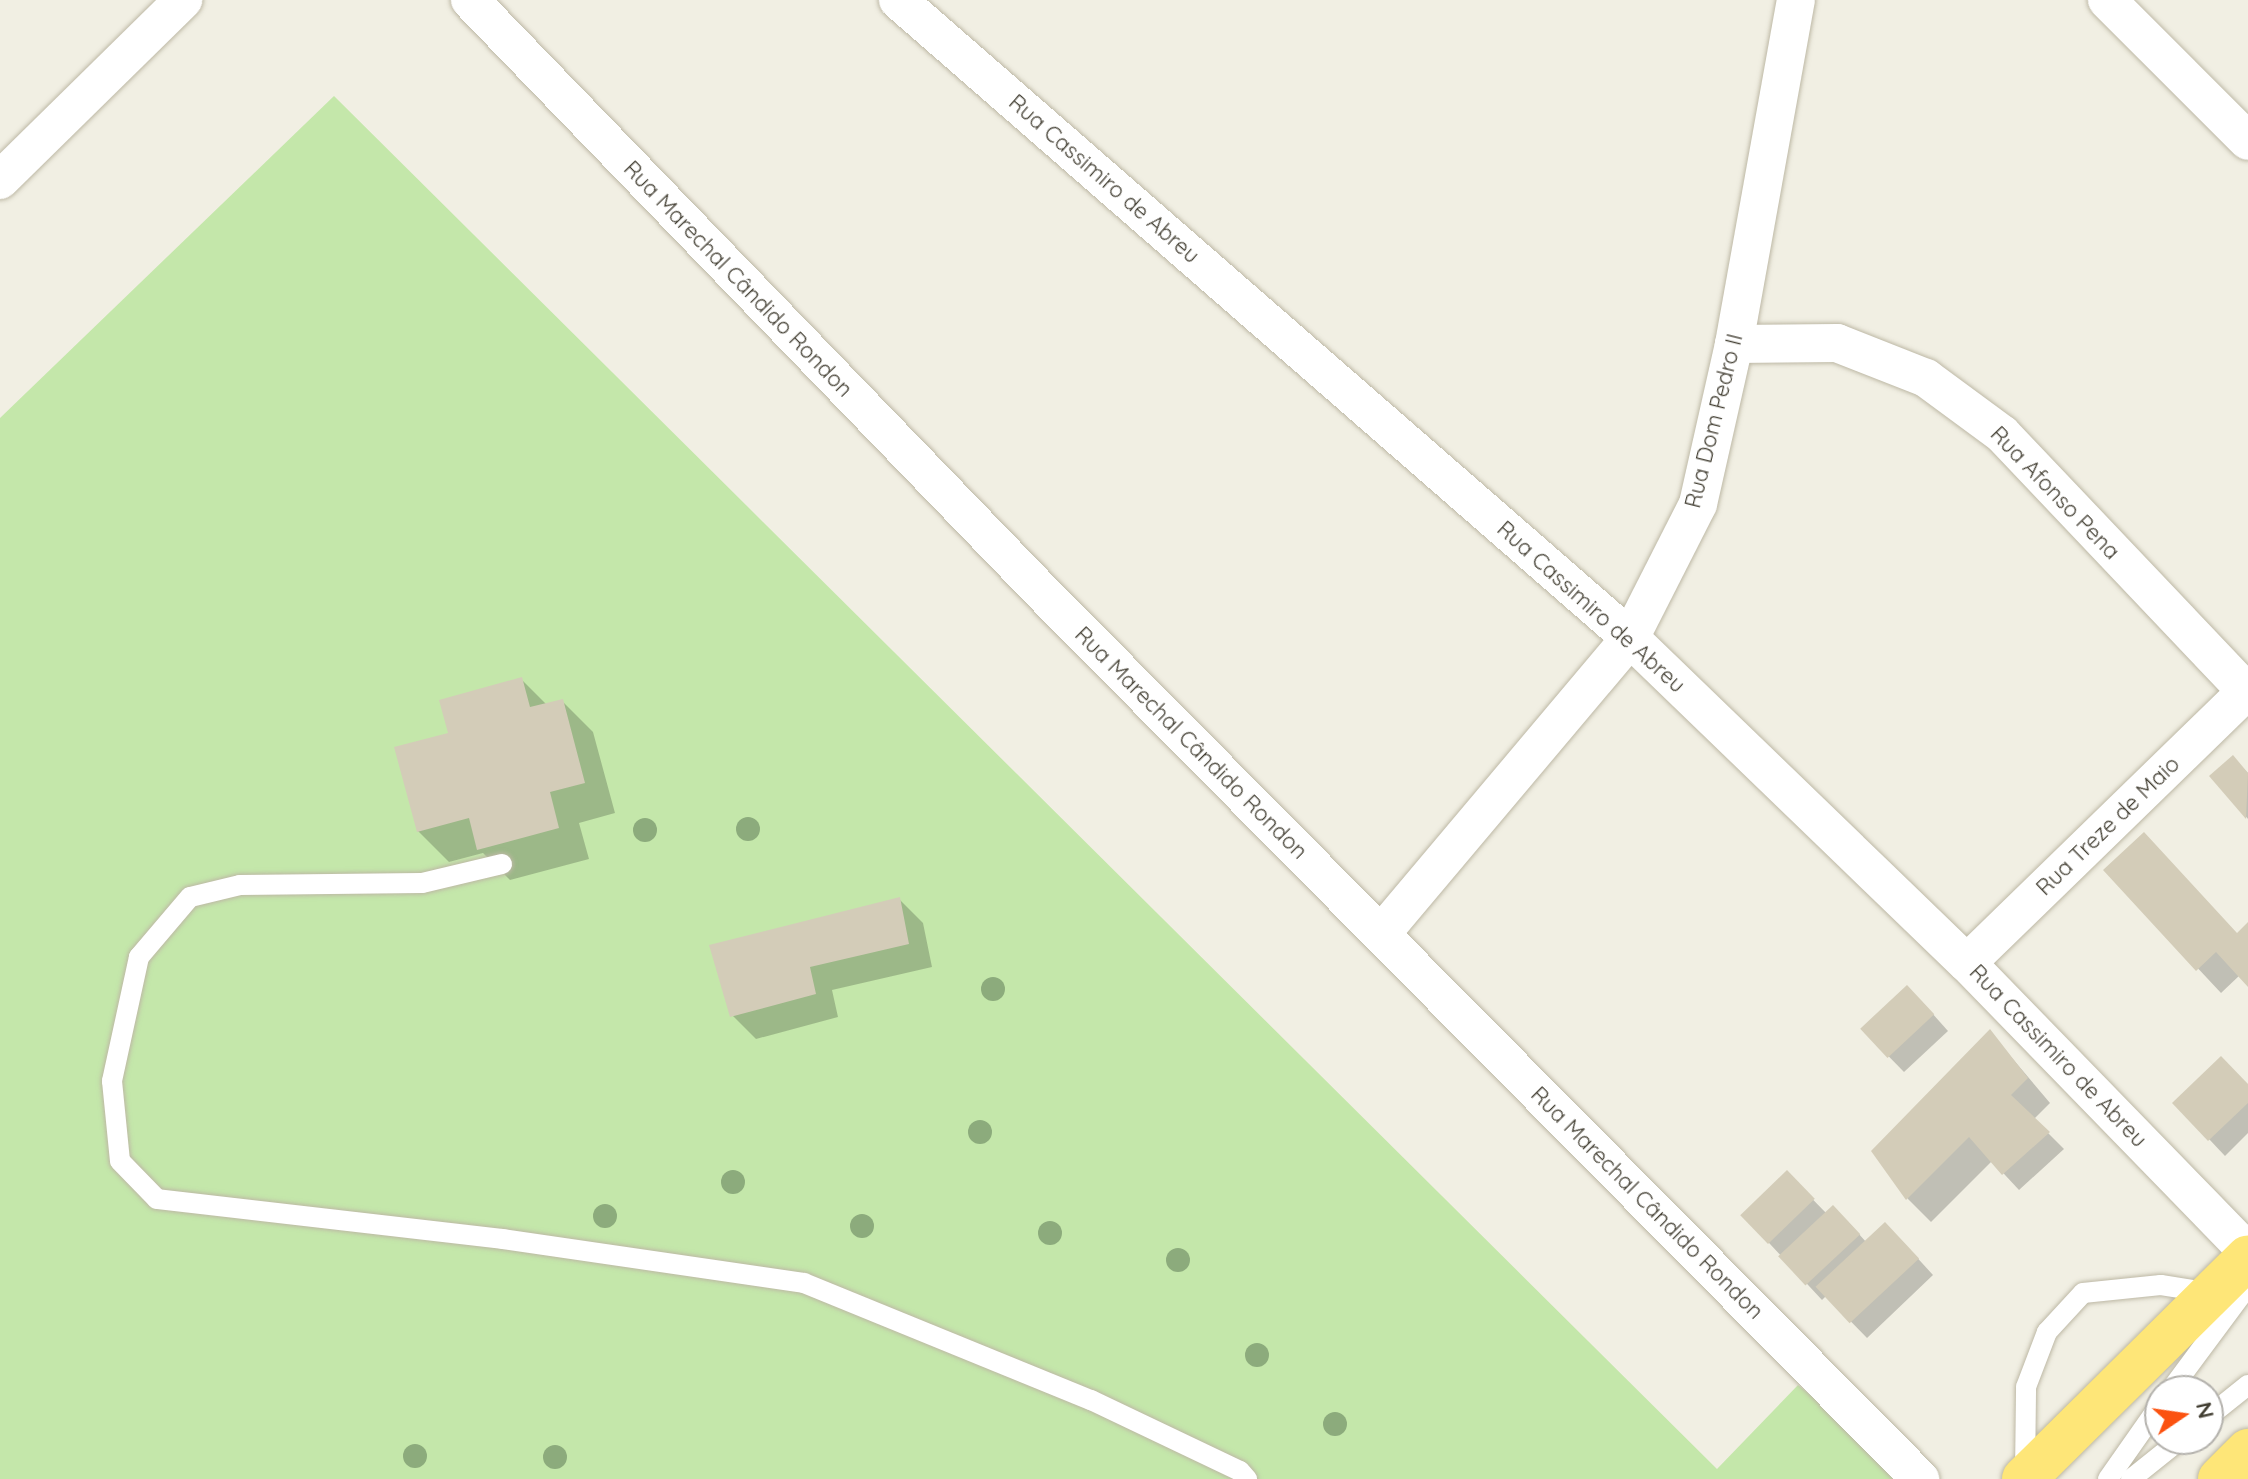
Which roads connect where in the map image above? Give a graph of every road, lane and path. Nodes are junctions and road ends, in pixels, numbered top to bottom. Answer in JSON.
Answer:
{"nodes":[{"id":1,"x":183,"y":0,"type":"edge"},
{"id":2,"x":470,"y":0,"type":"edge"},
{"id":3,"x":898,"y":0,"type":"edge"},
{"id":4,"x":1796,"y":0,"type":"edge"},
{"id":5,"x":2107,"y":0,"type":"edge"},
{"id":6,"x":2248,"y":141,"type":"edge"},
{"id":7,"x":0,"y":180,"type":"edge"},
{"id":8,"x":1734,"y":344,"type":"junction"},
{"id":9,"x":1630,"y":638,"type":"junction"},
{"id":10,"x":2247,"y":690,"type":"edge"},
{"id":11,"x":502,"y":864,"type":"dead end"},
{"id":12,"x":1381,"y":934,"type":"junction"},
{"id":13,"x":1967,"y":963,"type":"junction"},
{"id":14,"x":2248,"y":1255,"type":"edge"},
{"id":15,"x":2230,"y":1290,"type":"edge"},
{"id":16,"x":2180,"y":1375,"type":"edge"},
{"id":17,"x":2248,"y":1385,"type":"edge"},
{"id":18,"x":2224,"y":1404,"type":"edge"},
{"id":19,"x":2144,"y":1428,"type":"edge"},
{"id":20,"x":2248,"y":1451,"type":"edge"},
{"id":21,"x":2161,"y":1455,"type":"edge"},
{"id":22,"x":2025,"y":1478,"type":"edge"},
{"id":23,"x":1247,"y":1479,"type":"edge"},
{"id":24,"x":1920,"y":1479,"type":"edge"},
{"id":25,"x":2108,"y":1479,"type":"edge"},
{"id":26,"x":2131,"y":1479,"type":"edge"},
{"id":27,"x":2220,"y":1479,"type":"edge"}],
"edges":[{"from":1,"to":7,"type":"street"},
{"from":2,"to":12,"type":"street","name":"Rua Marechal Cândido Rondon"},
{"from":3,"to":9,"type":"street","name":"Rua Cassimiro de Abreu"},
{"from":4,"to":8,"type":"street","name":"Rua Dom Pedro II"},
{"from":5,"to":6,"type":"street"},
{"from":8,"to":9,"type":"street","name":"Rua Dom Pedro II"},
{"from":8,"to":10,"type":"street","name":"Rua Afonso Pena"},
{"from":9,"to":12,"type":"street","name":"Rua Dom Pedro II"},
{"from":9,"to":13,"type":"street","name":"Rua Cassimiro de Abreu"},
{"from":10,"to":13,"type":"street","name":"Rua Treze de Maio"},
{"from":11,"to":23,"type":"lane"},
{"from":12,"to":24,"type":"street","name":"Rua Marechal Cândido Rondon"},
{"from":13,"to":14,"type":"street","name":"Rua Cassimiro de Abreu"},
{"from":14,"to":15,"type":"highway"},
{"from":15,"to":16,"type":"lane"},
{"from":15,"to":22,"type":"highway"},
{"from":15,"to":22,"type":"lane"},
{"from":17,"to":18,"type":"lane"},
{"from":19,"to":25,"type":"lane"},
{"from":20,"to":27,"type":"highway"},
{"from":21,"to":26,"type":"lane"}]}
